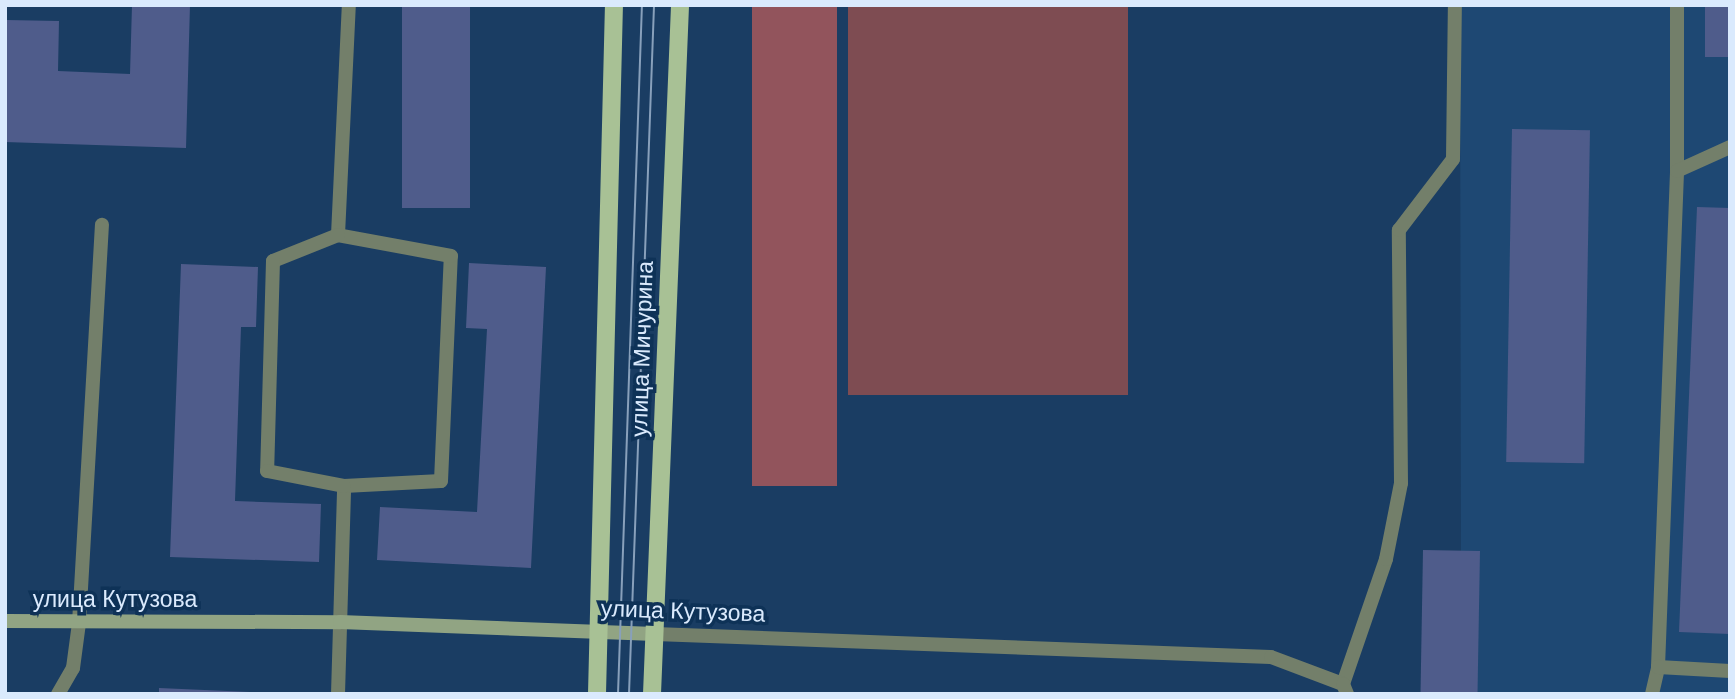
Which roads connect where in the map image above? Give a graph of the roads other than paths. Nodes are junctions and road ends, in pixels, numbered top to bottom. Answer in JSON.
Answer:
{"nodes":[{"id":1,"x":349,"y":5,"type":"edge"},
{"id":2,"x":614,"y":5,"type":"edge"},
{"id":3,"x":681,"y":5,"type":"edge"},
{"id":4,"x":1455,"y":5,"type":"edge"},
{"id":5,"x":1677,"y":5,"type":"edge"},
{"id":6,"x":1730,"y":147,"type":"edge"},
{"id":7,"x":1677,"y":171,"type":"junction"},
{"id":8,"x":102,"y":225,"type":"dead end"},
{"id":9,"x":338,"y":234,"type":"junction"},
{"id":10,"x":344,"y":486,"type":"junction"},
{"id":11,"x":5,"y":621,"type":"edge"},
{"id":12,"x":340,"y":622,"type":"junction"},
{"id":13,"x":79,"y":623,"type":"junction"},
{"id":14,"x":600,"y":631,"type":"junction"},
{"id":15,"x":655,"y":634,"type":"junction"},
{"id":16,"x":1658,"y":667,"type":"junction"},
{"id":17,"x":1730,"y":671,"type":"edge"},
{"id":18,"x":1345,"y":689,"type":"edge"},
{"id":19,"x":58,"y":694,"type":"edge"},
{"id":20,"x":338,"y":694,"type":"edge"},
{"id":21,"x":597,"y":694,"type":"edge"},
{"id":22,"x":652,"y":694,"type":"edge"},
{"id":23,"x":1652,"y":694,"type":"edge"}],
"edges":[{"from":1,"to":9,"type":"street"},
{"from":2,"to":14,"type":"main road","name":"улица Мичурина"},
{"from":3,"to":15,"type":"main road","name":"улица Мичурина"},
{"from":4,"to":18,"type":"street"},
{"from":5,"to":7,"type":"street"},
{"from":6,"to":7,"type":"street"},
{"from":7,"to":16,"type":"street"},
{"from":8,"to":13,"type":"street"},
{"from":9,"to":10,"type":"street"},
{"from":9,"to":10,"type":"street"},
{"from":10,"to":12,"type":"street"},
{"from":11,"to":13,"type":"street","name":"улица Кутузова"},
{"from":12,"to":13,"type":"street","name":"улица Кутузова"},
{"from":12,"to":14,"type":"street","name":"улица Кутузова"},
{"from":12,"to":20,"type":"street"},
{"from":13,"to":19,"type":"street"},
{"from":14,"to":15,"type":"street","name":"улица Кутузова"},
{"from":14,"to":21,"type":"main road","name":"улица Мичурина"},
{"from":15,"to":18,"type":"street","name":"улица Кутузова"},
{"from":15,"to":22,"type":"main road","name":"улица Мичурина"},
{"from":16,"to":17,"type":"street"},
{"from":16,"to":23,"type":"street"}]}
